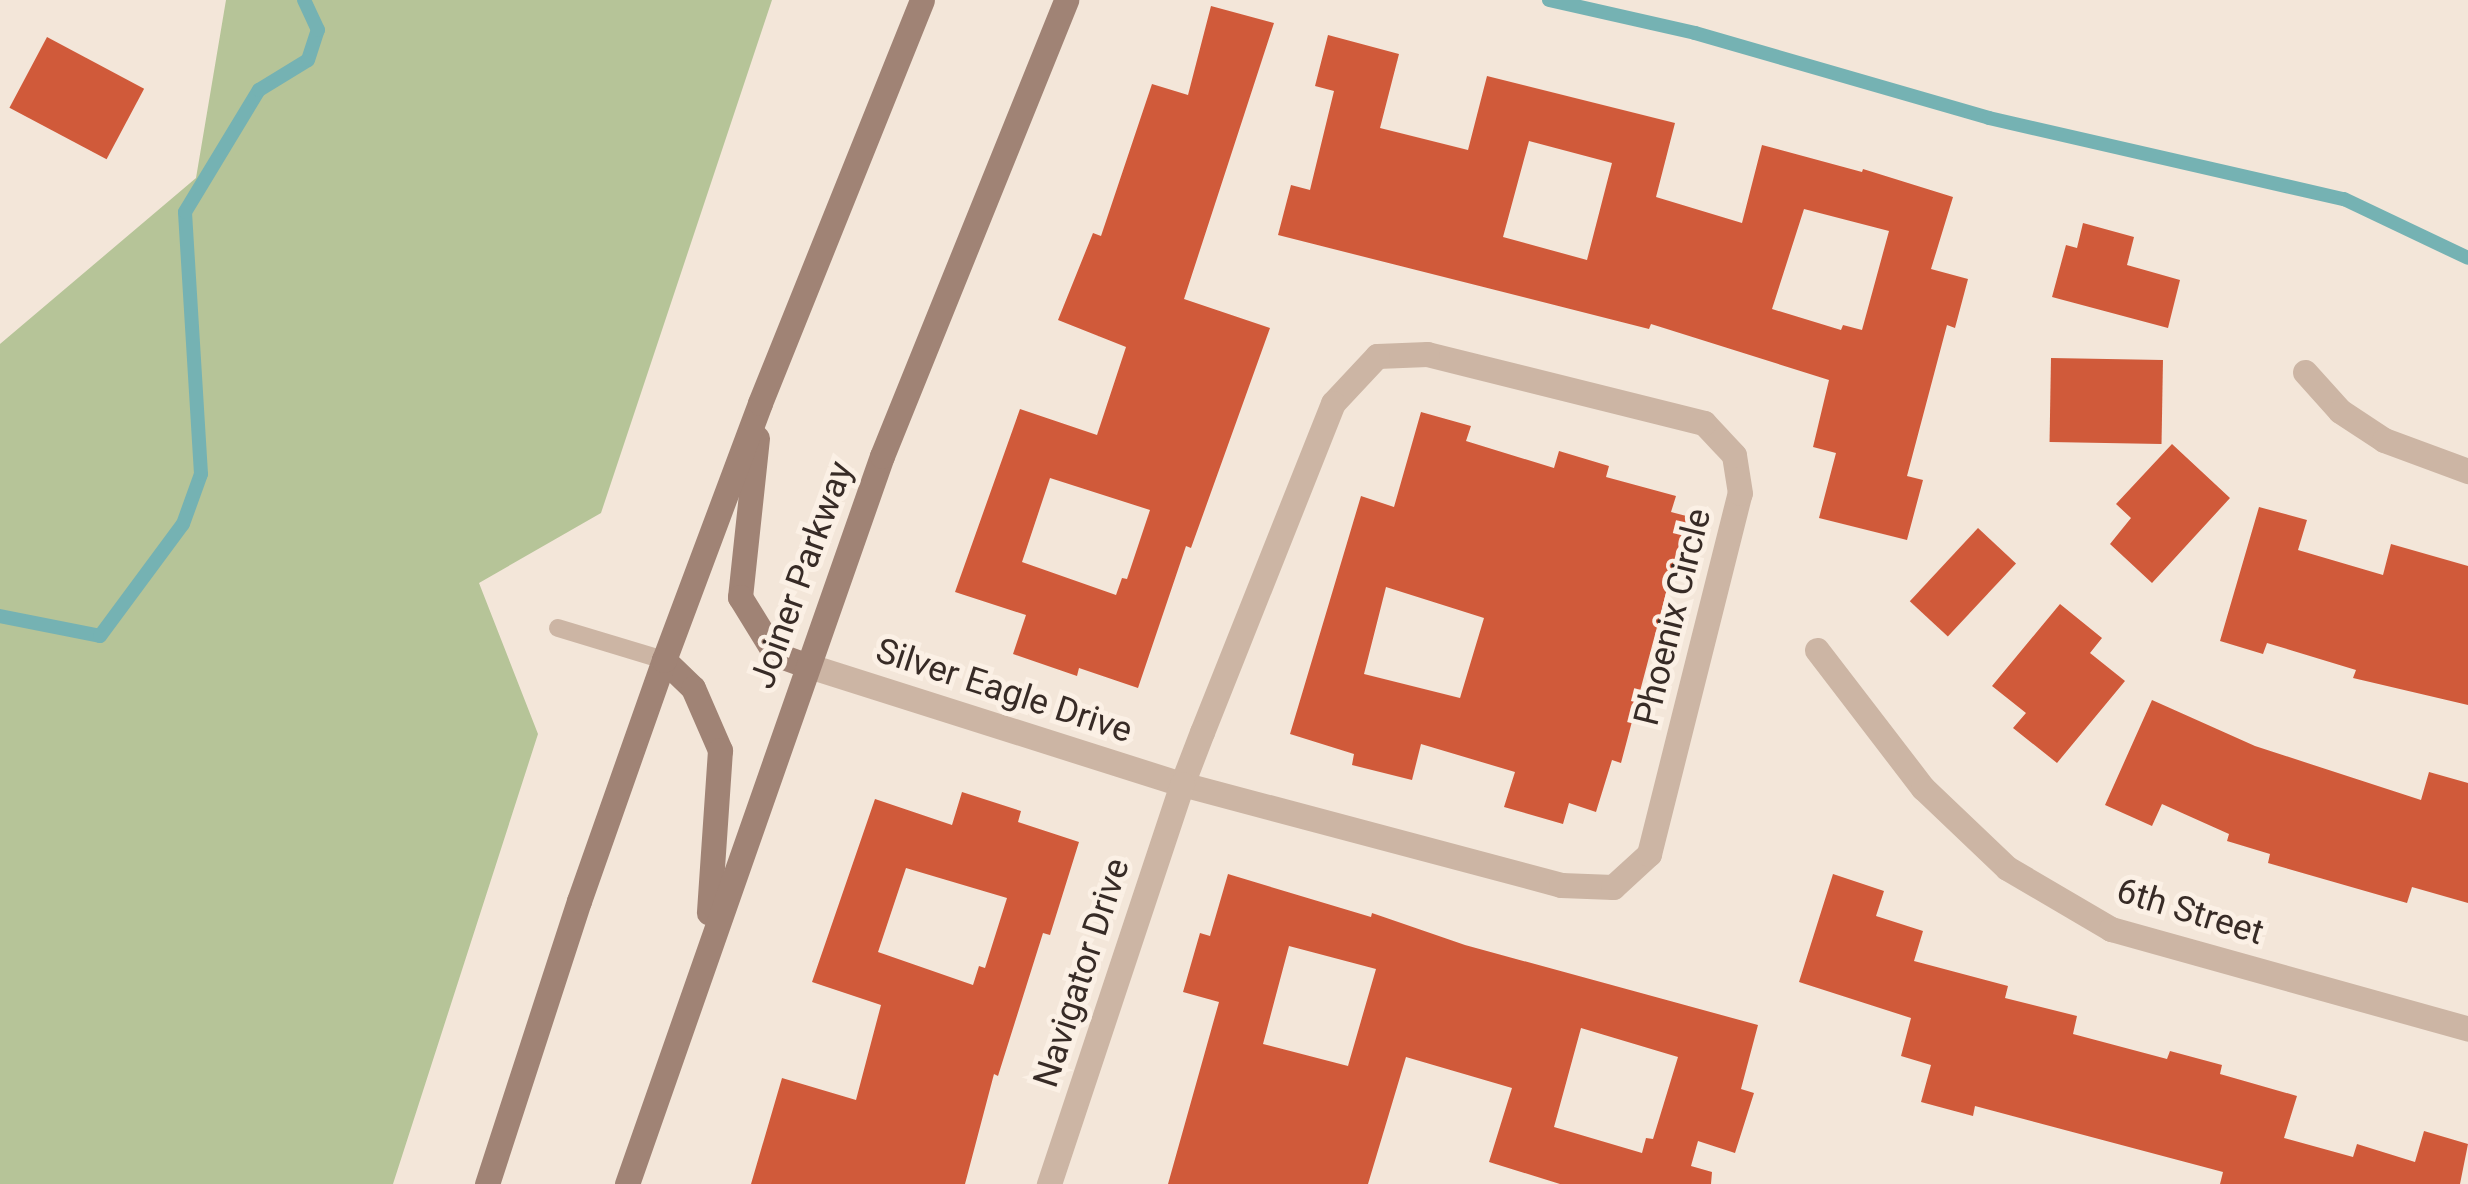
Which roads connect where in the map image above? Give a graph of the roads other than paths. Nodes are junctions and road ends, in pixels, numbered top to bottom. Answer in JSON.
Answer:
{"nodes":[{"id":1,"x":922,"y":0,"type":"edge"},
{"id":2,"x":1066,"y":0,"type":"edge"},
{"id":3,"x":2305,"y":372,"type":"dead end"},
{"id":4,"x":760,"y":404,"type":"junction"},
{"id":5,"x":2468,"y":472,"type":"edge"},
{"id":6,"x":558,"y":628,"type":"dead end"},
{"id":7,"x":1817,"y":650,"type":"dead end"},
{"id":8,"x":664,"y":660,"type":"junction"},
{"id":9,"x":806,"y":664,"type":"junction"},
{"id":10,"x":1182,"y":784,"type":"junction"},
{"id":11,"x":706,"y":948,"type":"junction"},
{"id":12,"x":2468,"y":1029,"type":"edge"},
{"id":13,"x":487,"y":1184,"type":"edge"},
{"id":14,"x":627,"y":1184,"type":"edge"},
{"id":15,"x":1048,"y":1184,"type":"edge"}],
"edges":[{"from":1,"to":4,"type":"main road"},
{"from":2,"to":9,"type":"main road","name":"Joiner Parkway"},
{"from":3,"to":5,"type":"street"},
{"from":4,"to":8,"type":"main road"},
{"from":4,"to":9,"type":"main road"},
{"from":6,"to":8,"type":"lane"},
{"from":7,"to":12,"type":"street","name":"6th Street"},
{"from":8,"to":11,"type":"main road"},
{"from":8,"to":13,"type":"main road"},
{"from":9,"to":10,"type":"street","name":"Silver Eagle Drive"},
{"from":9,"to":11,"type":"main road","name":"Joiner Parkway"},
{"from":10,"to":10,"type":"street","name":"Phoenix Circle"},
{"from":10,"to":15,"type":"street","name":"Navigator Drive"},
{"from":11,"to":14,"type":"main road","name":"Joiner Parkway"}]}
